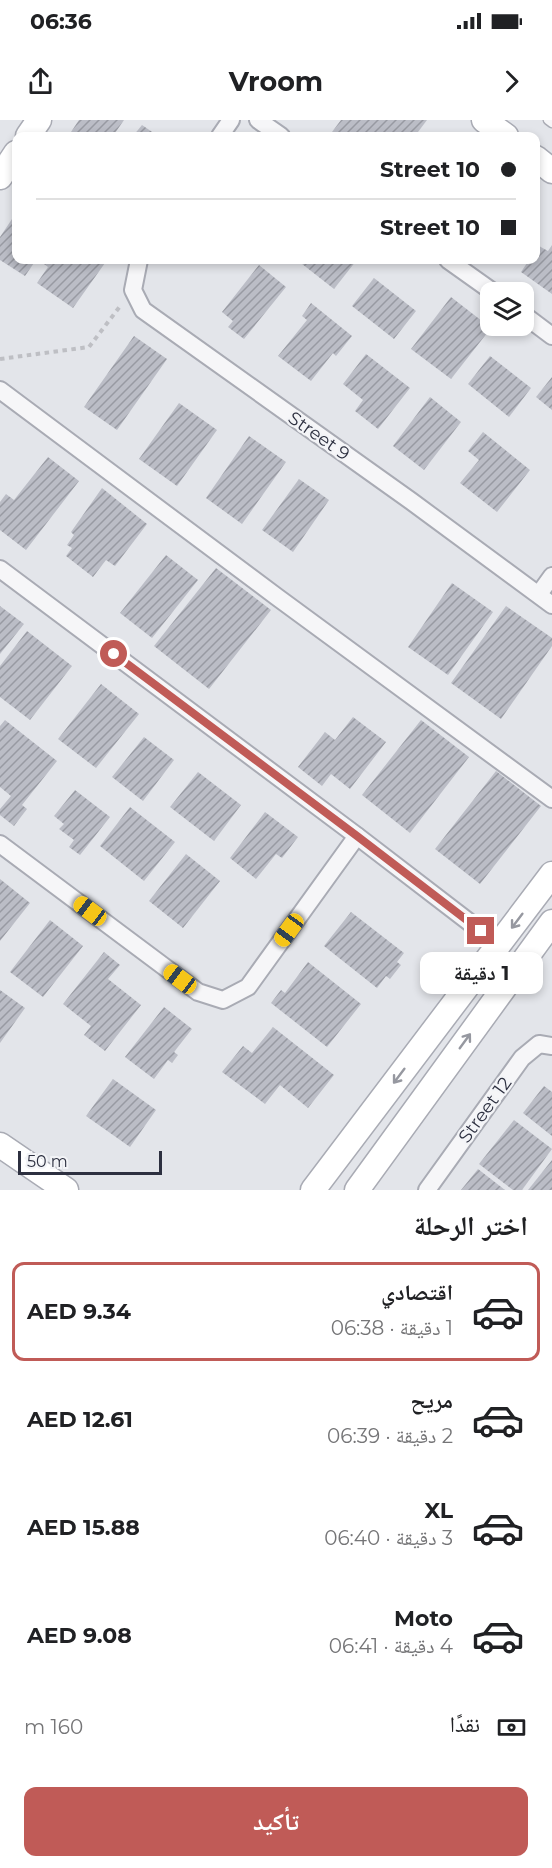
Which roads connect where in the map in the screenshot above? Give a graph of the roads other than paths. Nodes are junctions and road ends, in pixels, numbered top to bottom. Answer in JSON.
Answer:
{"nodes":[{"id":1,"x":258,"y":120,"type":"edge"},
{"id":2,"x":484,"y":120,"type":"edge"},
{"id":3,"x":275,"y":132,"type":"edge"},
{"id":4,"x":500,"y":132,"type":"edge"},
{"id":5,"x":12,"y":159,"type":"edge"},
{"id":6,"x":540,"y":161,"type":"edge"},
{"id":7,"x":552,"y":171,"type":"edge"},
{"id":8,"x":0,"y":177,"type":"edge"},
{"id":9,"x":138,"y":264,"type":"edge"},
{"id":10,"x":454,"y":264,"type":"edge"},
{"id":11,"x":480,"y":283,"type":"edge"},
{"id":12,"x":534,"y":322,"type":"edge"},
{"id":13,"x":552,"y":336,"type":"edge"},
{"id":14,"x":0,"y":390,"type":"edge"},
{"id":15,"x":0,"y":569,"type":"edge"},
{"id":16,"x":552,"y":576,"type":"edge"},
{"id":17,"x":545,"y":600,"type":"edge"},
{"id":18,"x":552,"y":799,"type":"edge"},
{"id":19,"x":357,"y":836,"type":"junction"},
{"id":20,"x":0,"y":844,"type":"edge"},
{"id":21,"x":552,"y":874,"type":"edge"},
{"id":22,"x":552,"y":922,"type":"edge"},
{"id":23,"x":499,"y":945,"type":"junction"},
{"id":24,"x":552,"y":1046,"type":"edge"},
{"id":25,"x":0,"y":1145,"type":"edge"},
{"id":26,"x":66,"y":1190,"type":"edge"},
{"id":27,"x":313,"y":1190,"type":"edge"},
{"id":28,"x":357,"y":1190,"type":"edge"},
{"id":29,"x":427,"y":1190,"type":"edge"}],
"edges":[{"from":1,"to":3,"type":"street"},
{"from":2,"to":4,"type":"street"},
{"from":5,"to":8,"type":"street"},
{"from":6,"to":7,"type":"street"},
{"from":9,"to":17,"type":"street","name":"Street 9"},
{"from":10,"to":11,"type":"street"},
{"from":12,"to":13,"type":"street"},
{"from":14,"to":18,"type":"street"},
{"from":15,"to":19,"type":"street"},
{"from":16,"to":17,"type":"street","name":"Street 9"},
{"from":19,"to":20,"type":"street"},
{"from":19,"to":23,"type":"street"},
{"from":21,"to":23,"type":"street","one_way":true},
{"from":28,"to":22,"type":"street","one_way":true},
{"from":23,"to":27,"type":"street","one_way":true},
{"from":24,"to":29,"type":"street","name":"Street 12"},
{"from":25,"to":26,"type":"street"}]}
